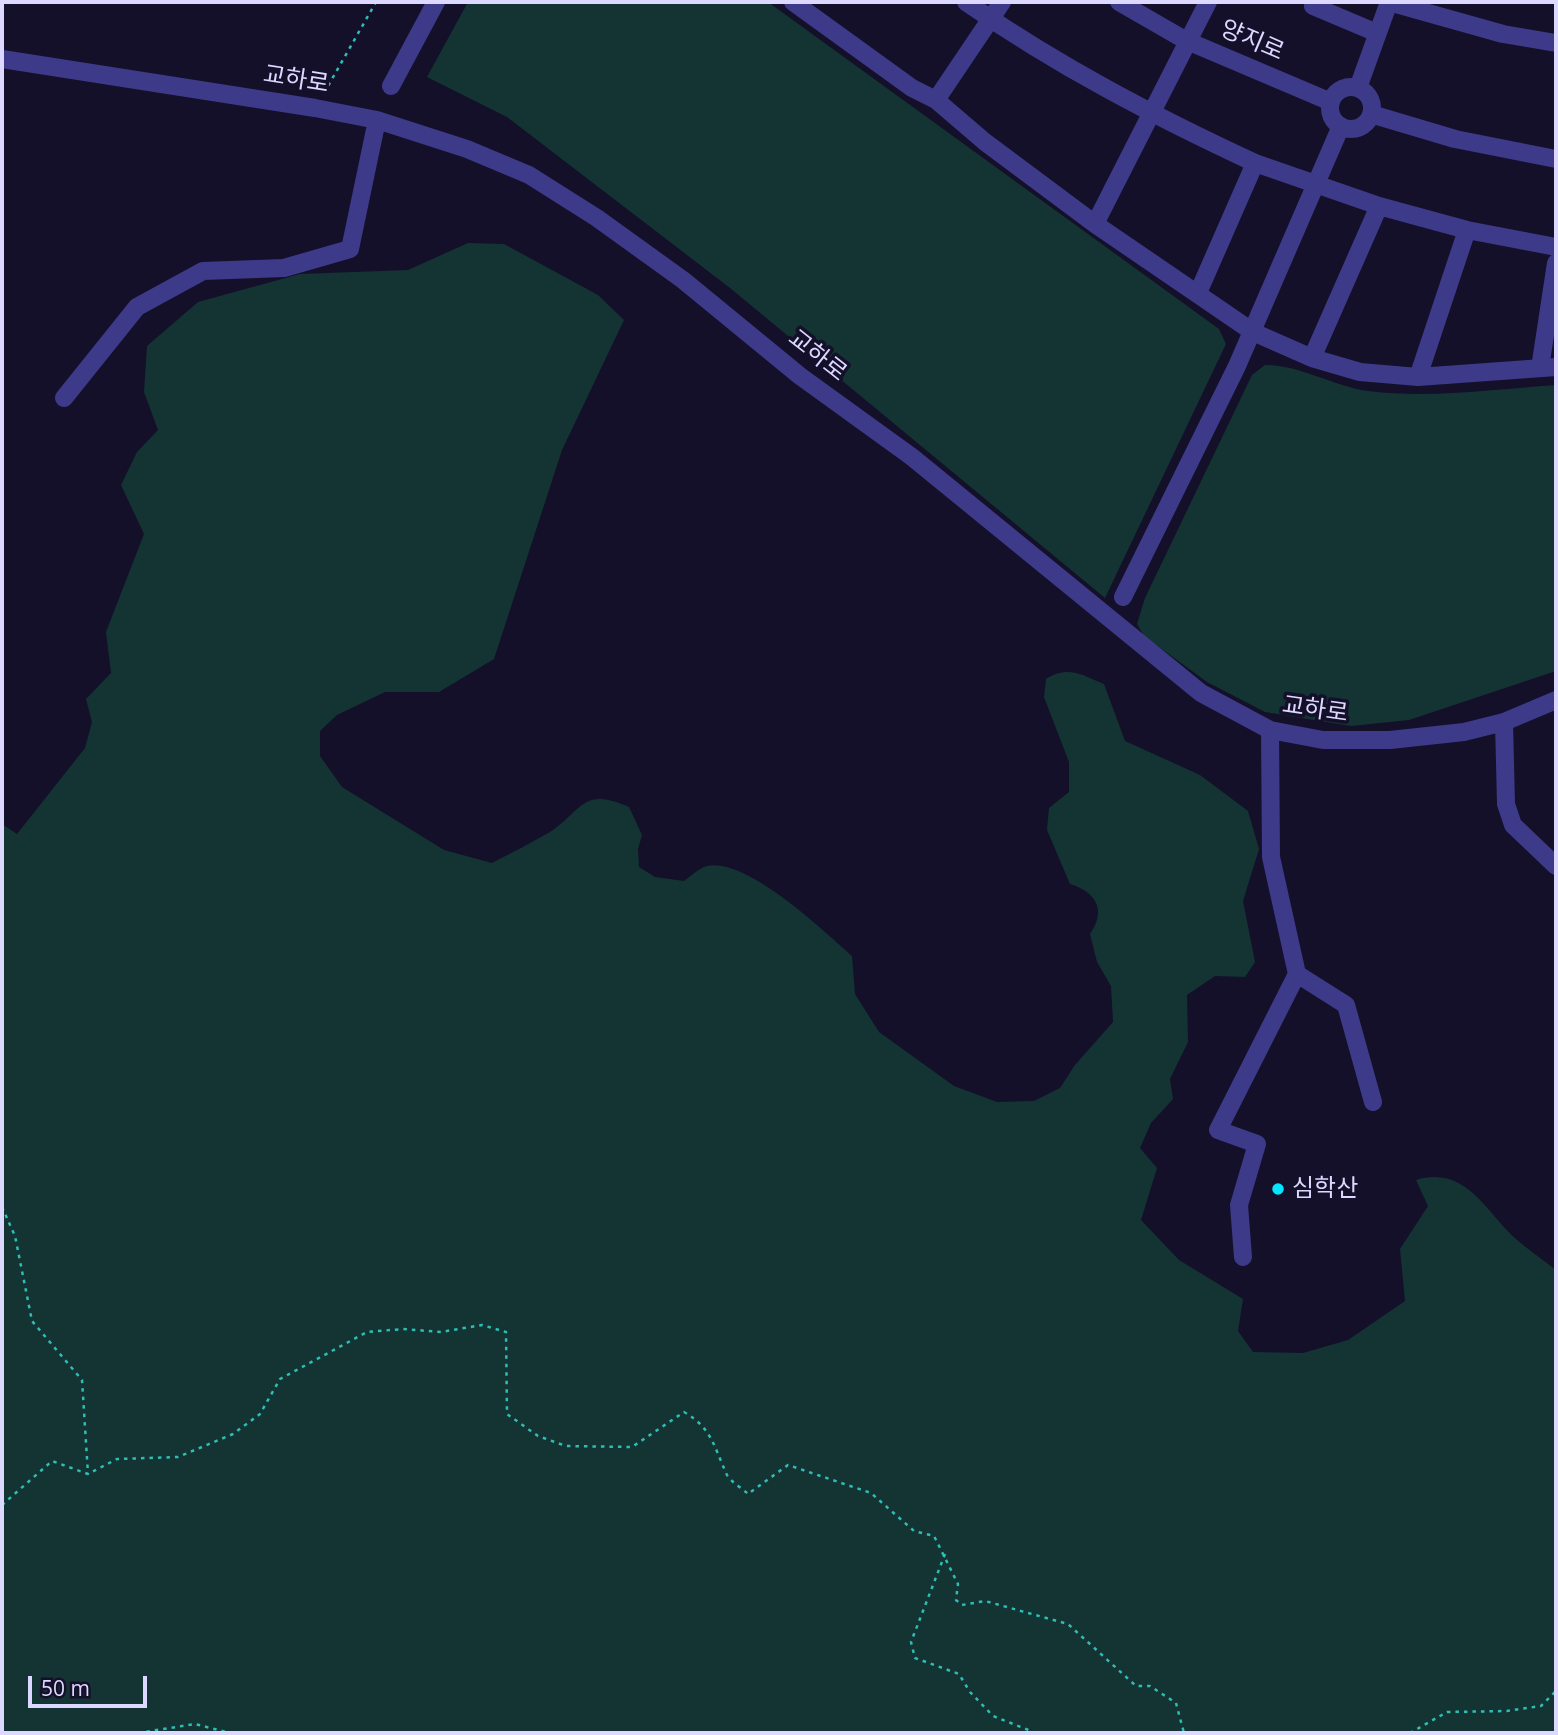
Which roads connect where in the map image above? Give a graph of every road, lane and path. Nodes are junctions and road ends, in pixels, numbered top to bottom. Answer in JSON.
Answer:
{"nodes":[{"id":1,"x":376,"y":2,"type":"edge"},
{"id":2,"x":436,"y":2,"type":"edge"},
{"id":3,"x":793,"y":2,"type":"edge"},
{"id":4,"x":967,"y":2,"type":"edge"},
{"id":5,"x":1002,"y":2,"type":"edge"},
{"id":6,"x":1119,"y":2,"type":"edge"},
{"id":7,"x":1208,"y":2,"type":"edge"},
{"id":8,"x":1389,"y":2,"type":"edge"},
{"id":9,"x":1310,"y":3,"type":"edge"},
{"id":10,"x":990,"y":19,"type":"junction"},
{"id":11,"x":1377,"y":33,"type":"junction"},
{"id":12,"x":1188,"y":41,"type":"junction"},
{"id":13,"x":1556,"y":43,"type":"edge"},
{"id":14,"x":2,"y":59,"type":"edge"},
{"id":15,"x":391,"y":86,"type":"dead end"},
{"id":16,"x":1357,"y":88,"type":"junction"},
{"id":17,"x":936,"y":100,"type":"junction"},
{"id":18,"x":1331,"y":102,"type":"junction"},
{"id":19,"x":315,"y":108,"type":"junction"},
{"id":20,"x":1371,"y":114,"type":"junction"},
{"id":21,"x":1152,"y":115,"type":"junction"},
{"id":22,"x":377,"y":120,"type":"junction"},
{"id":23,"x":1341,"y":126,"type":"junction"},
{"id":24,"x":1556,"y":159,"type":"edge"},
{"id":25,"x":1255,"y":163,"type":"junction"},
{"id":26,"x":1317,"y":184,"type":"junction"},
{"id":27,"x":1379,"y":206,"type":"junction"},
{"id":28,"x":1095,"y":223,"type":"junction"},
{"id":29,"x":1467,"y":230,"type":"junction"},
{"id":30,"x":1556,"y":247,"type":"edge"},
{"id":31,"x":1556,"y":263,"type":"edge"},
{"id":32,"x":1198,"y":293,"type":"junction"},
{"id":33,"x":1253,"y":331,"type":"junction"},
{"id":34,"x":1312,"y":358,"type":"junction"},
{"id":35,"x":1548,"y":367,"type":"edge"},
{"id":36,"x":1418,"y":377,"type":"junction"},
{"id":37,"x":64,"y":398,"type":"dead end"},
{"id":38,"x":1123,"y":597,"type":"dead end"},
{"id":39,"x":1556,"y":700,"type":"edge"},
{"id":40,"x":1504,"y":722,"type":"junction"},
{"id":41,"x":1270,"y":730,"type":"junction"},
{"id":42,"x":1556,"y":866,"type":"edge"},
{"id":43,"x":1297,"y":974,"type":"junction"},
{"id":44,"x":1373,"y":1102,"type":"dead end"},
{"id":45,"x":2,"y":1207,"type":"edge"},
{"id":46,"x":1243,"y":1257,"type":"dead end"},
{"id":47,"x":88,"y":1474,"type":"junction"},
{"id":48,"x":2,"y":1505,"type":"edge"},
{"id":49,"x":945,"y":1553,"type":"junction"},
{"id":50,"x":1556,"y":1691,"type":"edge"},
{"id":51,"x":138,"y":1733,"type":"edge"},
{"id":52,"x":230,"y":1733,"type":"edge"},
{"id":53,"x":342,"y":1733,"type":"edge"},
{"id":54,"x":354,"y":1733,"type":"edge"},
{"id":55,"x":1036,"y":1733,"type":"edge"},
{"id":56,"x":1184,"y":1733,"type":"edge"},
{"id":57,"x":1410,"y":1733,"type":"edge"}],
"edges":[{"from":1,"to":19,"type":"path"},
{"from":2,"to":15,"type":"street"},
{"from":3,"to":17,"type":"street"},
{"from":4,"to":10,"type":"street"},
{"from":5,"to":10,"type":"street"},
{"from":6,"to":12,"type":"street","name":"양지로"},
{"from":7,"to":12,"type":"street"},
{"from":8,"to":11,"type":"street"},
{"from":8,"to":13,"type":"street"},
{"from":9,"to":11,"type":"street"},
{"from":10,"to":17,"type":"street"},
{"from":10,"to":21,"type":"street"},
{"from":11,"to":16,"type":"street"},
{"from":12,"to":18,"type":"street","name":"양지로"},
{"from":12,"to":21,"type":"street"},
{"from":14,"to":19,"type":"street","name":"교하로"},
{"from":16,"to":18,"type":"street"},
{"from":16,"to":20,"type":"street"},
{"from":17,"to":28,"type":"street"},
{"from":18,"to":23,"type":"street"},
{"from":19,"to":22,"type":"street","name":"교하로"},
{"from":20,"to":23,"type":"street"},
{"from":20,"to":24,"type":"street"},
{"from":21,"to":25,"type":"street"},
{"from":21,"to":28,"type":"street"},
{"from":22,"to":37,"type":"street"},
{"from":22,"to":41,"type":"street","name":"교하로"},
{"from":23,"to":26,"type":"street"},
{"from":25,"to":26,"type":"street"},
{"from":25,"to":32,"type":"street"},
{"from":26,"to":27,"type":"street"},
{"from":26,"to":33,"type":"street"},
{"from":27,"to":29,"type":"street"},
{"from":27,"to":34,"type":"street"},
{"from":28,"to":32,"type":"street"},
{"from":29,"to":30,"type":"street"},
{"from":29,"to":36,"type":"street"},
{"from":31,"to":35,"type":"street"},
{"from":32,"to":33,"type":"street"},
{"from":33,"to":34,"type":"street"},
{"from":33,"to":38,"type":"street"},
{"from":34,"to":36,"type":"street"},
{"from":35,"to":36,"type":"street"},
{"from":39,"to":40,"type":"street","name":"교하로"},
{"from":40,"to":41,"type":"street","name":"교하로"},
{"from":40,"to":42,"type":"street"},
{"from":41,"to":43,"type":"street"},
{"from":43,"to":44,"type":"street"},
{"from":43,"to":46,"type":"street"},
{"from":45,"to":47,"type":"path"},
{"from":47,"to":48,"type":"path"},
{"from":47,"to":49,"type":"path"},
{"from":49,"to":55,"type":"path"},
{"from":49,"to":56,"type":"path"},
{"from":50,"to":57,"type":"path"},
{"from":51,"to":52,"type":"path"},
{"from":53,"to":54,"type":"path"}]}
